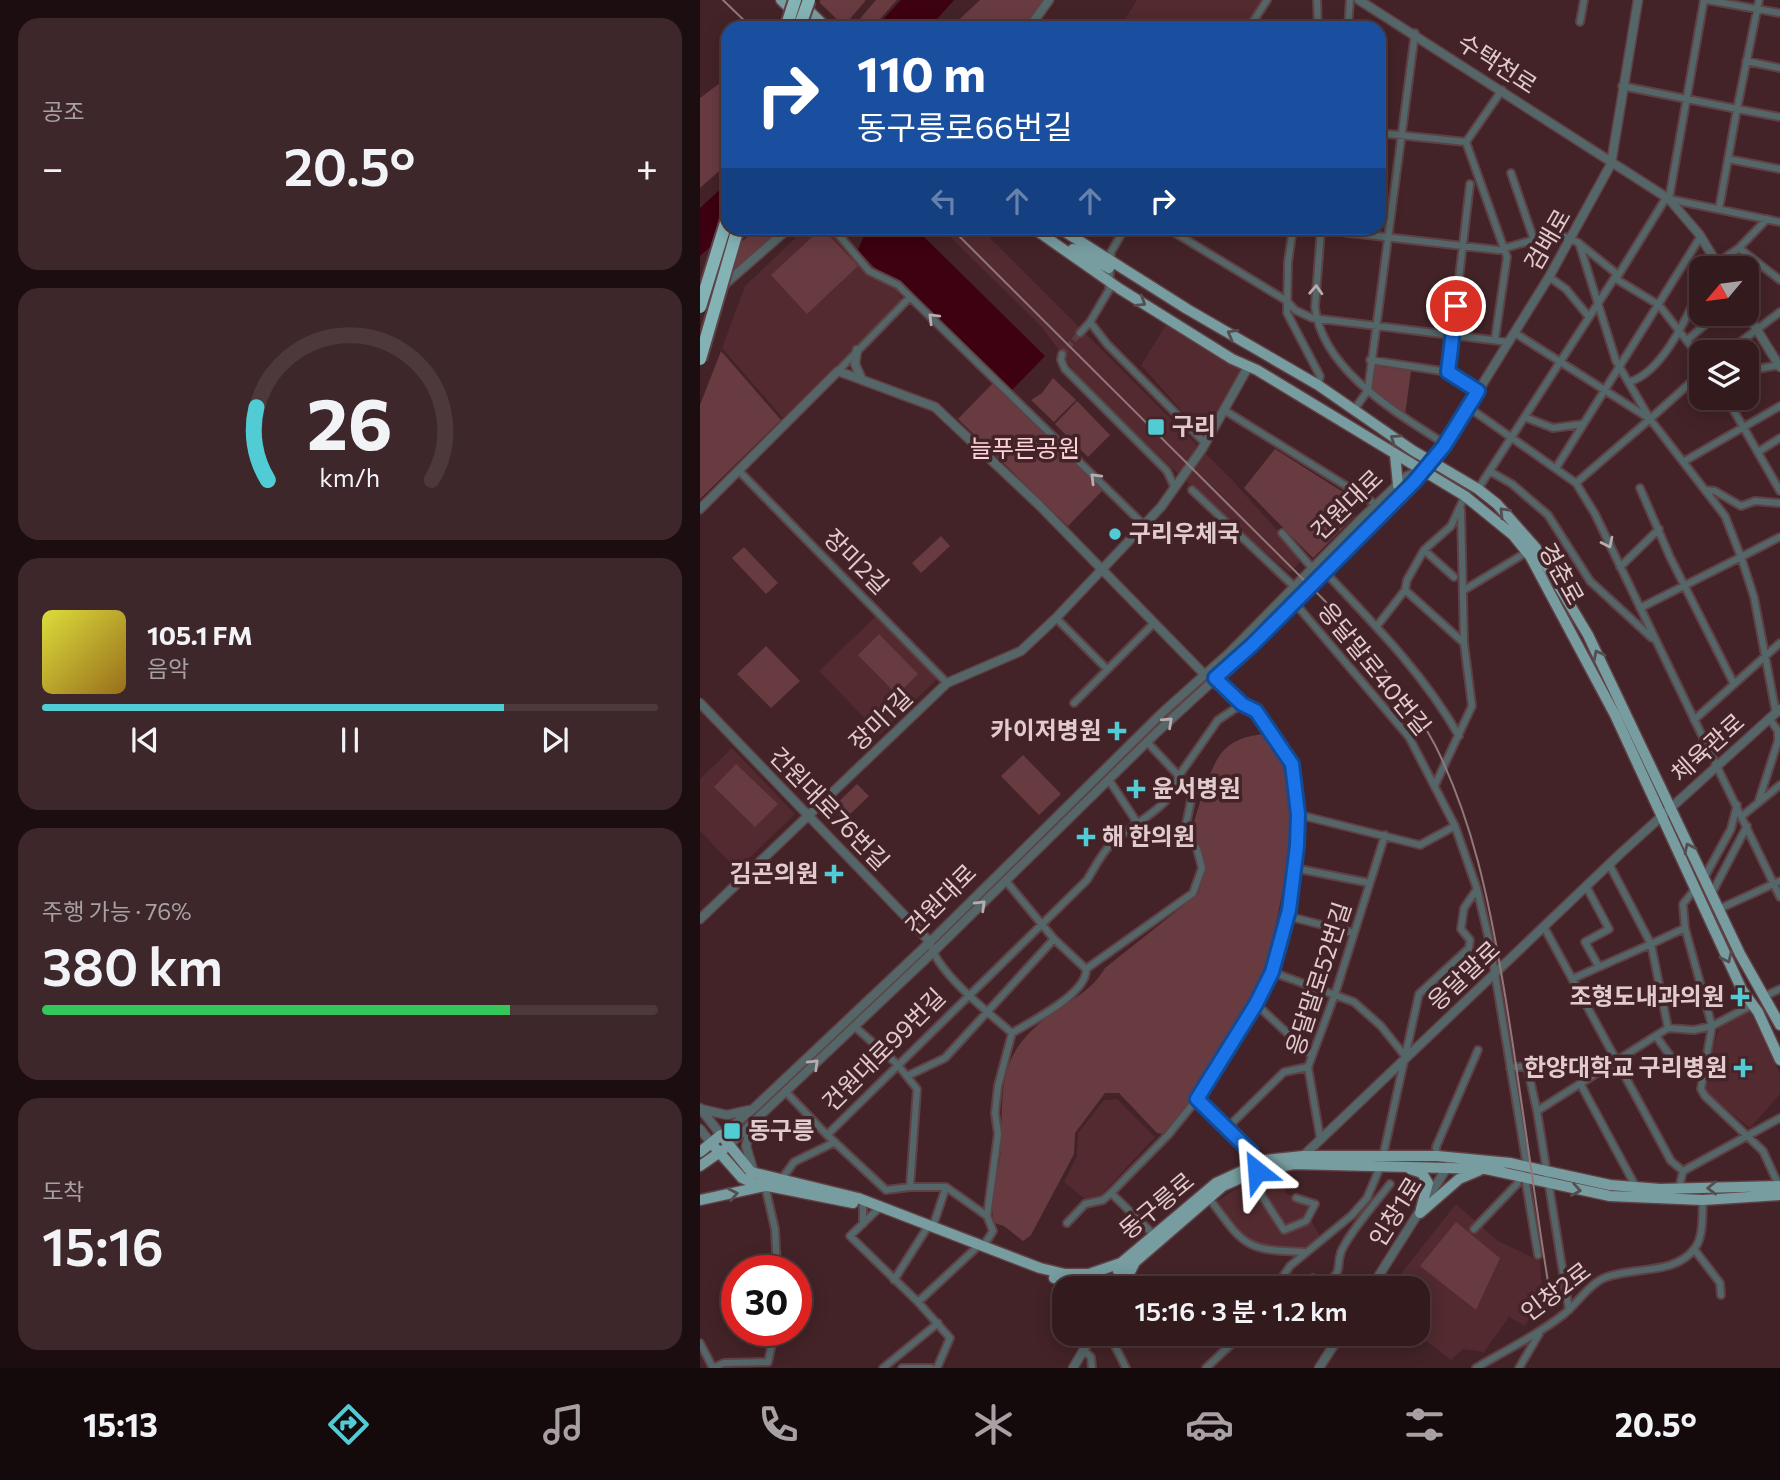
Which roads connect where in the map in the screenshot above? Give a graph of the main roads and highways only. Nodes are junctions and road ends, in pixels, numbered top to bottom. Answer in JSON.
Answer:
{"nodes":[{"id":1,"x":809,"y":0,"type":"edge"},
{"id":2,"x":790,"y":1,"type":"edge"},
{"id":3,"x":787,"y":21,"type":"edge"},
{"id":4,"x":802,"y":21,"type":"edge"},
{"id":5,"x":805,"y":21,"type":"edge"},
{"id":6,"x":817,"y":21,"type":"edge"},
{"id":7,"x":722,"y":235,"type":"edge"},
{"id":8,"x":736,"y":235,"type":"edge"},
{"id":9,"x":1044,"y":235,"type":"joint"},
{"id":10,"x":1069,"y":235,"type":"edge"},
{"id":11,"x":1109,"y":264,"type":"junction"},
{"id":12,"x":700,"y":308,"type":"edge"},
{"id":13,"x":700,"y":359,"type":"edge"},
{"id":14,"x":1395,"y":454,"type":"junction"},
{"id":15,"x":1398,"y":485,"type":"road end"},
{"id":16,"x":1665,"y":812,"type":"junction"},
{"id":17,"x":1780,"y":1025,"type":"edge"},
{"id":18,"x":1780,"y":1060,"type":"edge"},
{"id":19,"x":712,"y":1143,"type":"junction"},
{"id":20,"x":729,"y":1145,"type":"junction"},
{"id":21,"x":700,"y":1152,"type":"edge"},
{"id":22,"x":720,"y":1153,"type":"junction"},
{"id":23,"x":1382,"y":1160,"type":"junction"},
{"id":24,"x":1450,"y":1162,"type":"junction"},
{"id":25,"x":1393,"y":1165,"type":"junction"},
{"id":26,"x":700,"y":1166,"type":"edge"},
{"id":27,"x":1256,"y":1167,"type":"junction"},
{"id":28,"x":1486,"y":1169,"type":"junction"},
{"id":29,"x":1524,"y":1173,"type":"junction"},
{"id":30,"x":1548,"y":1178,"type":"junction"},
{"id":31,"x":765,"y":1186,"type":"junction"},
{"id":32,"x":1780,"y":1189,"type":"edge"},
{"id":33,"x":700,"y":1200,"type":"edge"},
{"id":34,"x":880,"y":1208,"type":"junction"},
{"id":35,"x":980,"y":1247,"type":"junction"},
{"id":36,"x":1135,"y":1262,"type":"junction"},
{"id":37,"x":1122,"y":1265,"type":"junction"},
{"id":38,"x":1052,"y":1276,"type":"edge"},
{"id":39,"x":1102,"y":1276,"type":"edge"},
{"id":40,"x":1127,"y":1276,"type":"edge"}],
"edges":[{"from":1,"to":4,"type":"highway","bridge":true},
{"from":2,"to":3,"type":"highway","bridge":true},
{"from":2,"to":5,"type":"main road","bridge":true},
{"from":2,"to":6,"type":"main road"},
{"from":7,"to":12,"type":"highway","bridge":true},
{"from":8,"to":13,"type":"highway","bridge":true},
{"from":9,"to":11,"type":"main road","name":"경춘로"},
{"from":9,"to":14,"type":"main road","name":"경춘로","one_way":true},
{"from":10,"to":11,"type":"main road","name":"경춘로"},
{"from":16,"to":11,"type":"main road","name":"경춘로","one_way":true},
{"from":14,"to":15,"type":"main road"},
{"from":14,"to":16,"type":"main road","name":"경춘로"},
{"from":17,"to":16,"type":"main road","name":"경춘로","one_way":true},
{"from":16,"to":18,"type":"main road","name":"경춘로","one_way":true},
{"from":19,"to":20,"type":"main road"},
{"from":19,"to":21,"type":"main road"},
{"from":19,"to":22,"type":"main road","name":"동구릉로"},
{"from":20,"to":22,"type":"main road","name":"건원대로"},
{"from":20,"to":34,"type":"main road","name":"동구릉로"},
{"from":22,"to":26,"type":"main road"},
{"from":22,"to":31,"type":"main road","name":"동구릉로"},
{"from":23,"to":24,"type":"main road","name":"동구릉로"},
{"from":23,"to":25,"type":"main road","name":"동구릉로"},
{"from":23,"to":27,"type":"main road","name":"동구릉로"},
{"from":23,"to":27,"type":"main road","name":"동구릉로"},
{"from":24,"to":25,"type":"main road","name":"동구릉로"},
{"from":24,"to":28,"type":"main road","name":"동구릉로"},
{"from":24,"to":29,"type":"main road","name":"동구릉로"},
{"from":25,"to":28,"type":"main road"},
{"from":27,"to":36,"type":"main road","name":"동구릉로"},
{"from":27,"to":37,"type":"main road","name":"동구릉로"},
{"from":28,"to":29,"type":"main road","name":"동구릉로"},
{"from":29,"to":30,"type":"main road","name":"동구릉로"},
{"from":32,"to":30,"type":"main road","name":"동구릉로","one_way":true},
{"from":30,"to":32,"type":"main road","name":"동구릉로","one_way":true},
{"from":33,"to":31,"type":"main road","name":"동구릉로","one_way":true},
{"from":31,"to":34,"type":"main road","name":"동구릉로"},
{"from":34,"to":35,"type":"main road","name":"동구릉로"},
{"from":35,"to":37,"type":"main road","name":"동구릉로"},
{"from":35,"to":38,"type":"main road","name":"동구릉로"},
{"from":36,"to":37,"type":"main road","name":"동구릉로"},
{"from":36,"to":40,"type":"main road"},
{"from":37,"to":39,"type":"main road","name":"동구릉로"}]}
